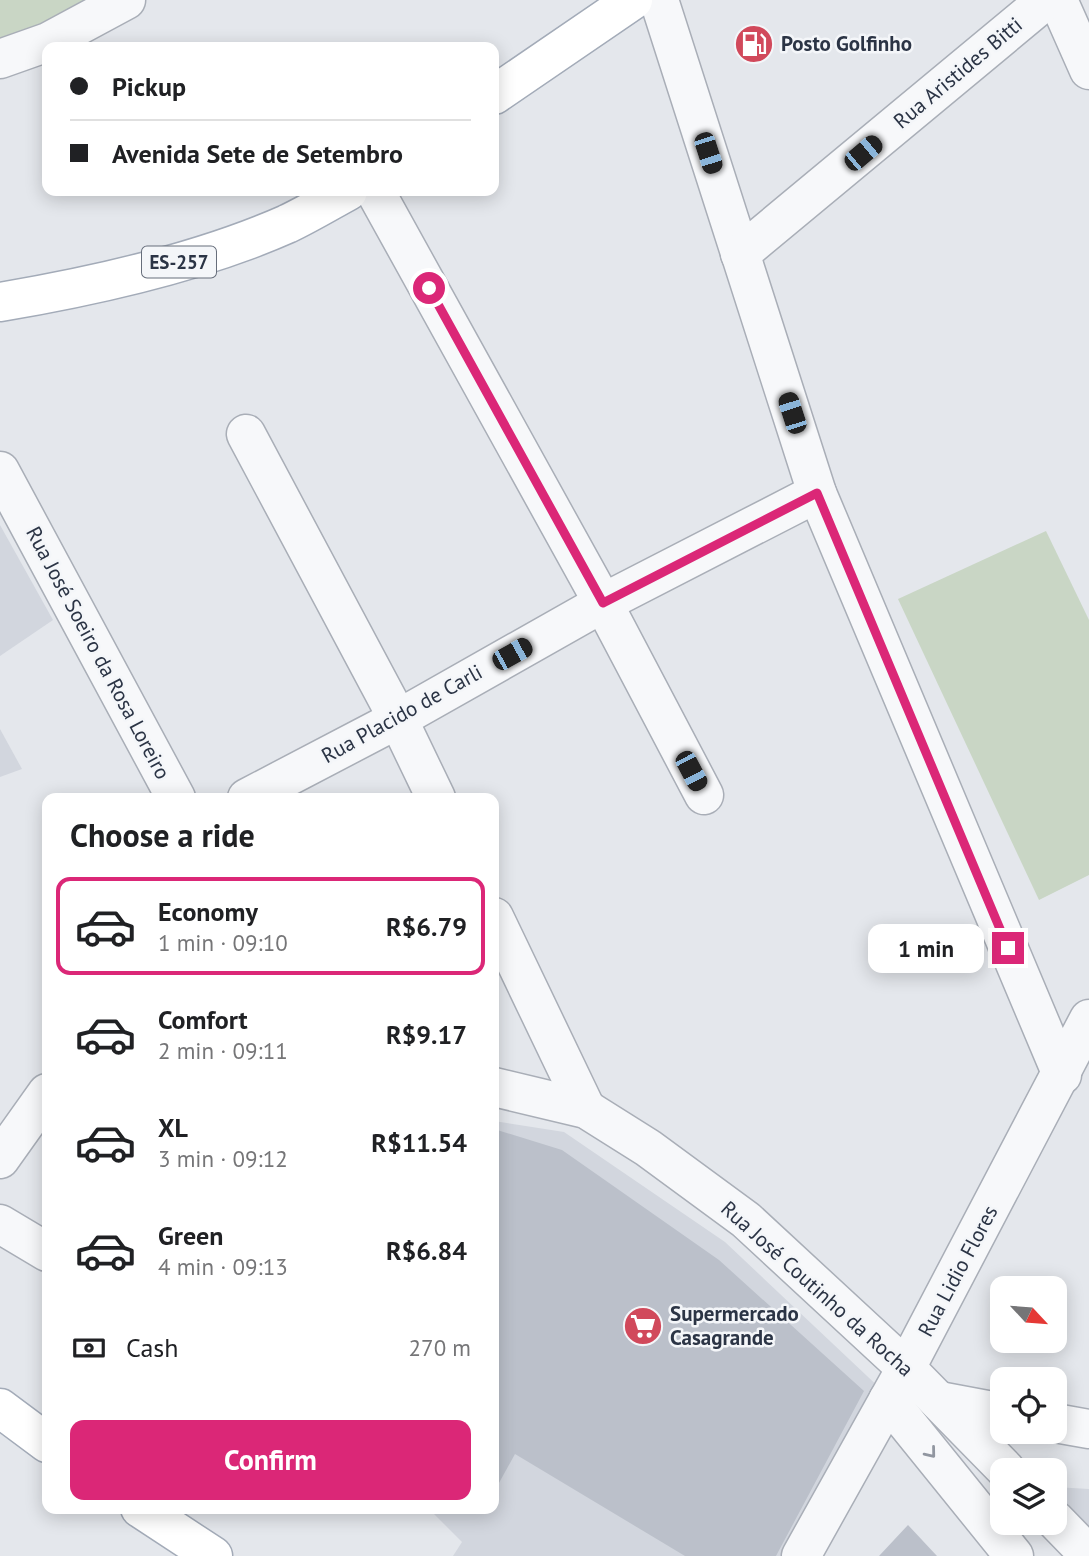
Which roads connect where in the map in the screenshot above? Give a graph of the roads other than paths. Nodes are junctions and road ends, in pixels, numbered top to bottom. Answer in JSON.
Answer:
{"nodes":[{"id":1,"x":126,"y":0,"type":"edge"},
{"id":2,"x":632,"y":0,"type":"edge"},
{"id":3,"x":659,"y":0,"type":"edge"},
{"id":4,"x":1046,"y":0,"type":"edge"},
{"id":5,"x":1058,"y":0,"type":"edge"},
{"id":6,"x":48,"y":42,"type":"edge"},
{"id":7,"x":42,"y":44,"type":"edge"},
{"id":8,"x":0,"y":59,"type":"edge"},
{"id":9,"x":1089,"y":70,"type":"edge"},
{"id":10,"x":499,"y":92,"type":"edge"},
{"id":11,"x":339,"y":196,"type":"edge"},
{"id":12,"x":378,"y":196,"type":"edge"},
{"id":13,"x":740,"y":254,"type":"junction"},
{"id":14,"x":0,"y":302,"type":"edge"},
{"id":15,"x":246,"y":434,"type":"dead end"},
{"id":16,"x":0,"y":471,"type":"edge"},
{"id":17,"x":817,"y":493,"type":"junction"},
{"id":18,"x":603,"y":603,"type":"junction"},
{"id":19,"x":398,"y":719,"type":"junction"},
{"id":20,"x":173,"y":793,"type":"edge"},
{"id":21,"x":257,"y":793,"type":"edge"},
{"id":22,"x":434,"y":793,"type":"edge"},
{"id":23,"x":704,"y":795,"type":"dead end"},
{"id":24,"x":499,"y":927,"type":"edge"},
{"id":25,"x":1089,"y":1019,"type":"edge"},
{"id":26,"x":1062,"y":1075,"type":"junction"},
{"id":27,"x":499,"y":1088,"type":"edge"},
{"id":28,"x":42,"y":1100,"type":"edge"},
{"id":29,"x":586,"y":1110,"type":"junction"},
{"id":30,"x":0,"y":1159,"type":"edge"},
{"id":31,"x":0,"y":1224,"type":"edge"},
{"id":32,"x":42,"y":1249,"type":"edge"},
{"id":33,"x":897,"y":1384,"type":"junction"},
{"id":34,"x":939,"y":1401,"type":"junction"},
{"id":35,"x":990,"y":1411,"type":"edge"},
{"id":36,"x":5,"y":1416,"type":"edge"},
{"id":37,"x":1067,"y":1425,"type":"edge"},
{"id":38,"x":1089,"y":1429,"type":"edge"},
{"id":39,"x":42,"y":1440,"type":"edge"},
{"id":40,"x":994,"y":1458,"type":"edge"},
{"id":41,"x":149,"y":1514,"type":"edge"},
{"id":42,"x":1067,"y":1532,"type":"edge"},
{"id":43,"x":805,"y":1554,"type":"edge"},
{"id":44,"x":1089,"y":1555,"type":"edge"},
{"id":45,"x":213,"y":1556,"type":"edge"},
{"id":46,"x":1014,"y":1556,"type":"edge"}],
"edges":[{"from":1,"to":6,"type":"street"},
{"from":2,"to":10,"type":"main road"},
{"from":3,"to":13,"type":"street"},
{"from":4,"to":13,"type":"street","name":"Rua Aristides Bitti"},
{"from":5,"to":9,"type":"street"},
{"from":7,"to":8,"type":"street"},
{"from":11,"to":14,"type":"main road","number":"ES-257"},
{"from":12,"to":18,"type":"street"},
{"from":13,"to":17,"type":"street"},
{"from":15,"to":19,"type":"street"},
{"from":16,"to":20,"type":"street","name":"Rua José Soeiro da Rosa Loreiro"},
{"from":17,"to":18,"type":"street","name":"Rua Placido de Carli"},
{"from":17,"to":26,"type":"street"},
{"from":18,"to":19,"type":"street","name":"Rua Placido de Carli"},
{"from":18,"to":23,"type":"street"},
{"from":19,"to":21,"type":"street","name":"Rua Placido de Carli"},
{"from":19,"to":22,"type":"street"},
{"from":24,"to":29,"type":"street"},
{"from":25,"to":26,"type":"street","name":"Rua Lidio Flores"},
{"from":26,"to":33,"type":"street","name":"Rua Lidio Flores"},
{"from":27,"to":29,"type":"street","name":"Rua José Coutinho da Rocha"},
{"from":28,"to":30,"type":"street"},
{"from":29,"to":33,"type":"street","name":"Rua José Coutinho da Rocha"},
{"from":31,"to":32,"type":"street"},
{"from":33,"to":34,"type":"street","name":"Rua José Coutinho da Rocha"},
{"from":33,"to":43,"type":"street","name":"Rua Lidio Flores"},
{"from":33,"to":46,"type":"street","one_way":true},
{"from":34,"to":35,"type":"street"},
{"from":34,"to":40,"type":"street","name":"Rua José Coutinho da Rocha"},
{"from":36,"to":39,"type":"main road"},
{"from":37,"to":38,"type":"street"},
{"from":41,"to":45,"type":"main road"},
{"from":42,"to":44,"type":"street"}]}
